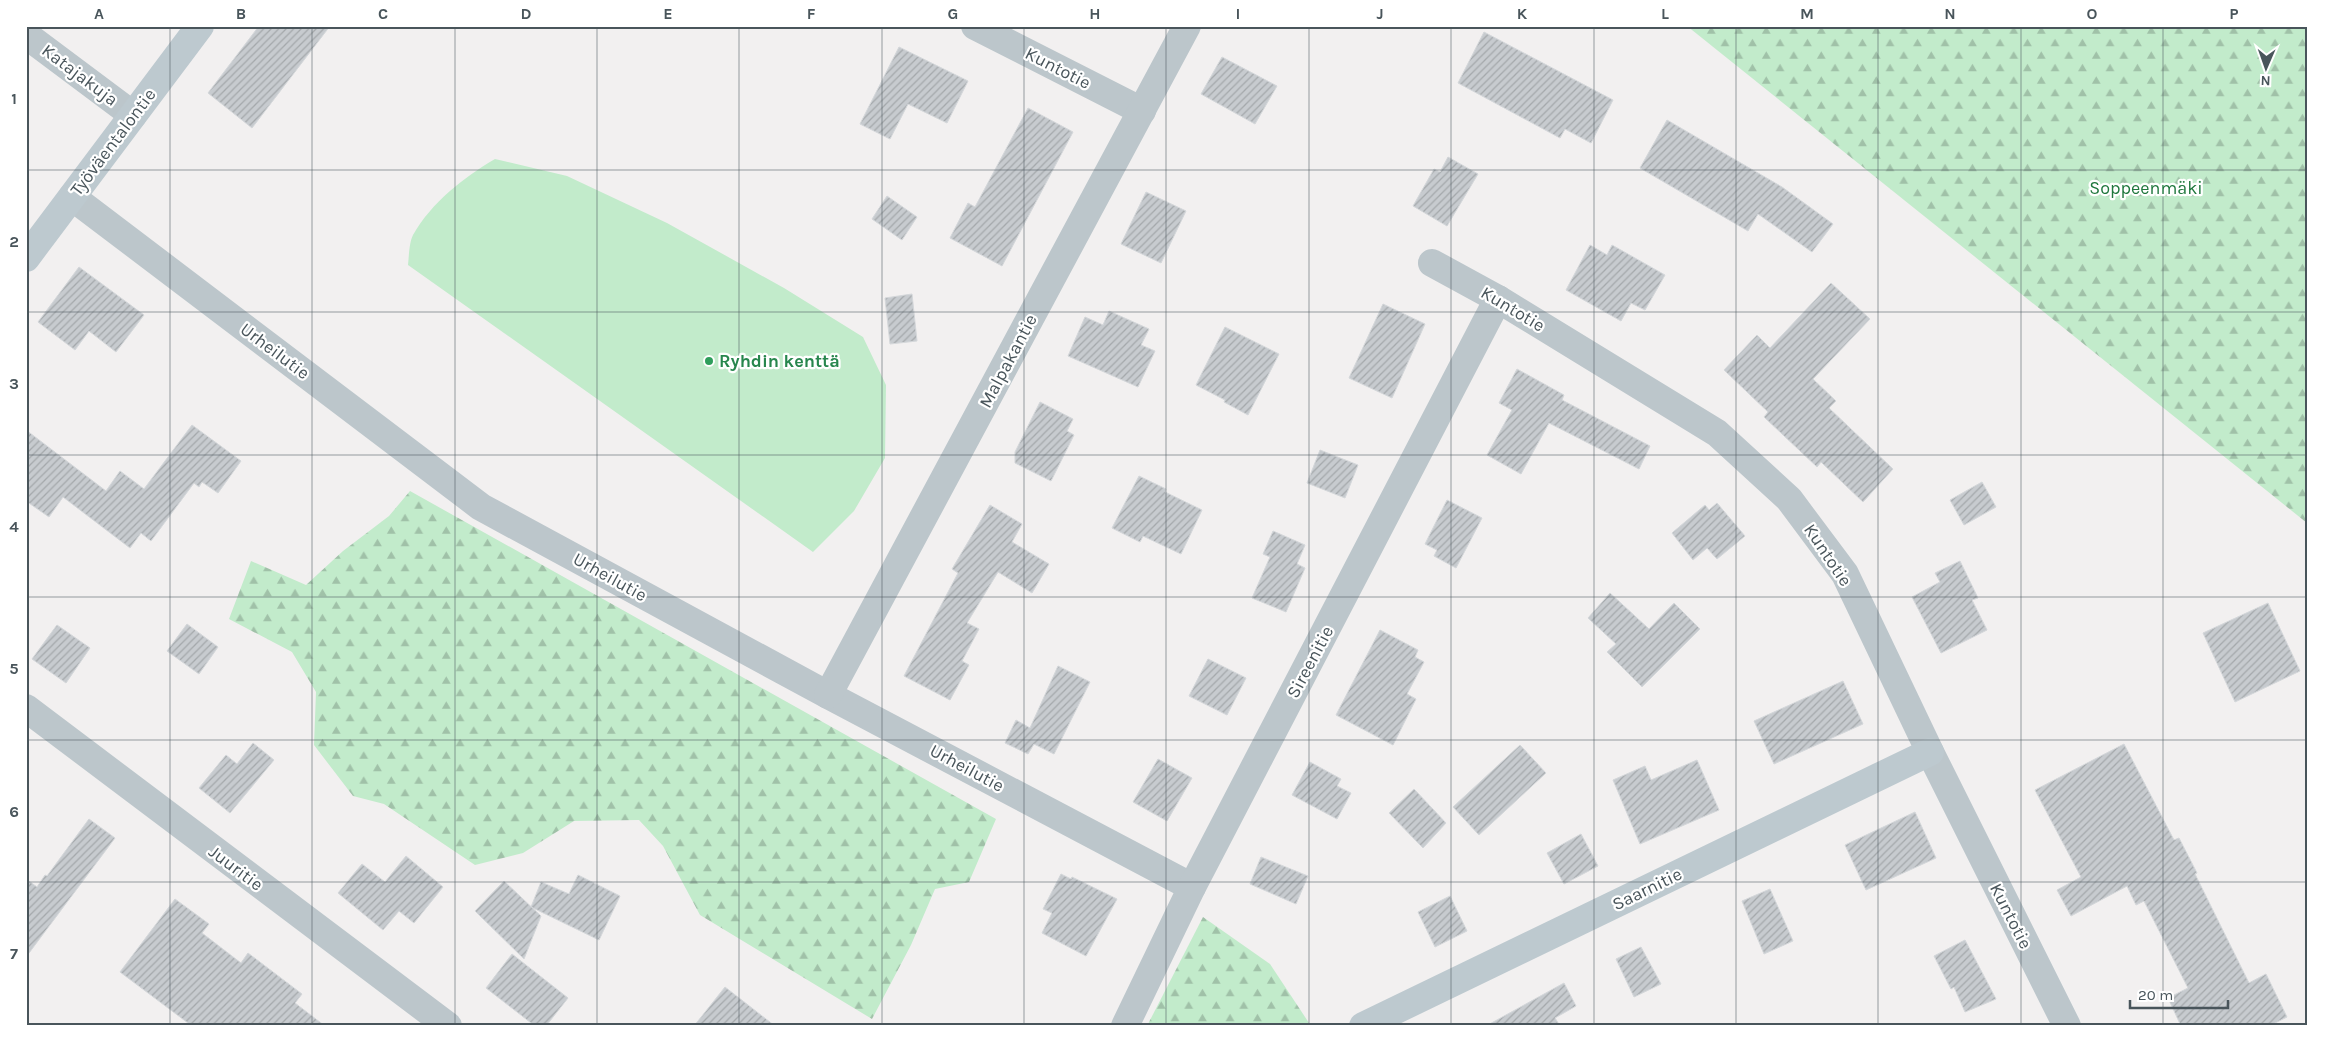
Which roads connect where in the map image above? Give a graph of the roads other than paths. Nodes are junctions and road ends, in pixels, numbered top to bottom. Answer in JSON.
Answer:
{"nodes":[{"id":1,"x":200,"y":26,"type":"edge"},
{"id":2,"x":975,"y":26,"type":"edge"},
{"id":3,"x":1187,"y":26,"type":"edge"},
{"id":4,"x":26,"y":35,"type":"edge"},
{"id":5,"x":1142,"y":110,"type":"junction"},
{"id":6,"x":133,"y":115,"type":"junction"},
{"id":7,"x":72,"y":197,"type":"junction"},
{"id":8,"x":26,"y":258,"type":"edge"},
{"id":9,"x":1432,"y":263,"type":"dead end"},
{"id":10,"x":1498,"y":299,"type":"junction"},
{"id":11,"x":828,"y":695,"type":"junction"},
{"id":12,"x":26,"y":708,"type":"edge"},
{"id":13,"x":1930,"y":752,"type":"junction"},
{"id":14,"x":1192,"y":887,"type":"junction"},
{"id":15,"x":448,"y":1026,"type":"edge"},
{"id":16,"x":1125,"y":1026,"type":"edge"},
{"id":17,"x":1364,"y":1026,"type":"edge"},
{"id":18,"x":2066,"y":1026,"type":"edge"}],
"edges":[{"from":1,"to":6,"type":"street","name":"Työväentalontie"},
{"from":2,"to":5,"type":"street","name":"Kuntotie"},
{"from":3,"to":5,"type":"street","name":"Malpakantie"},
{"from":4,"to":6,"type":"street","name":"Katajakuja"},
{"from":5,"to":11,"type":"street","name":"Malpakantie"},
{"from":6,"to":7,"type":"street","name":"Työväentalontie"},
{"from":7,"to":8,"type":"street","name":"Työväentalontie"},
{"from":7,"to":11,"type":"street","name":"Urheilutie"},
{"from":9,"to":10,"type":"street","name":"Kuntotie"},
{"from":10,"to":13,"type":"street","name":"Kuntotie"},
{"from":10,"to":14,"type":"street","name":"Sireenitie"},
{"from":11,"to":14,"type":"street","name":"Urheilutie"},
{"from":12,"to":15,"type":"street","name":"Juuritie"},
{"from":13,"to":17,"type":"street","name":"Saarnitie"},
{"from":13,"to":18,"type":"street","name":"Kuntotie"},
{"from":14,"to":16,"type":"street","name":"Sireenitie"}]}
